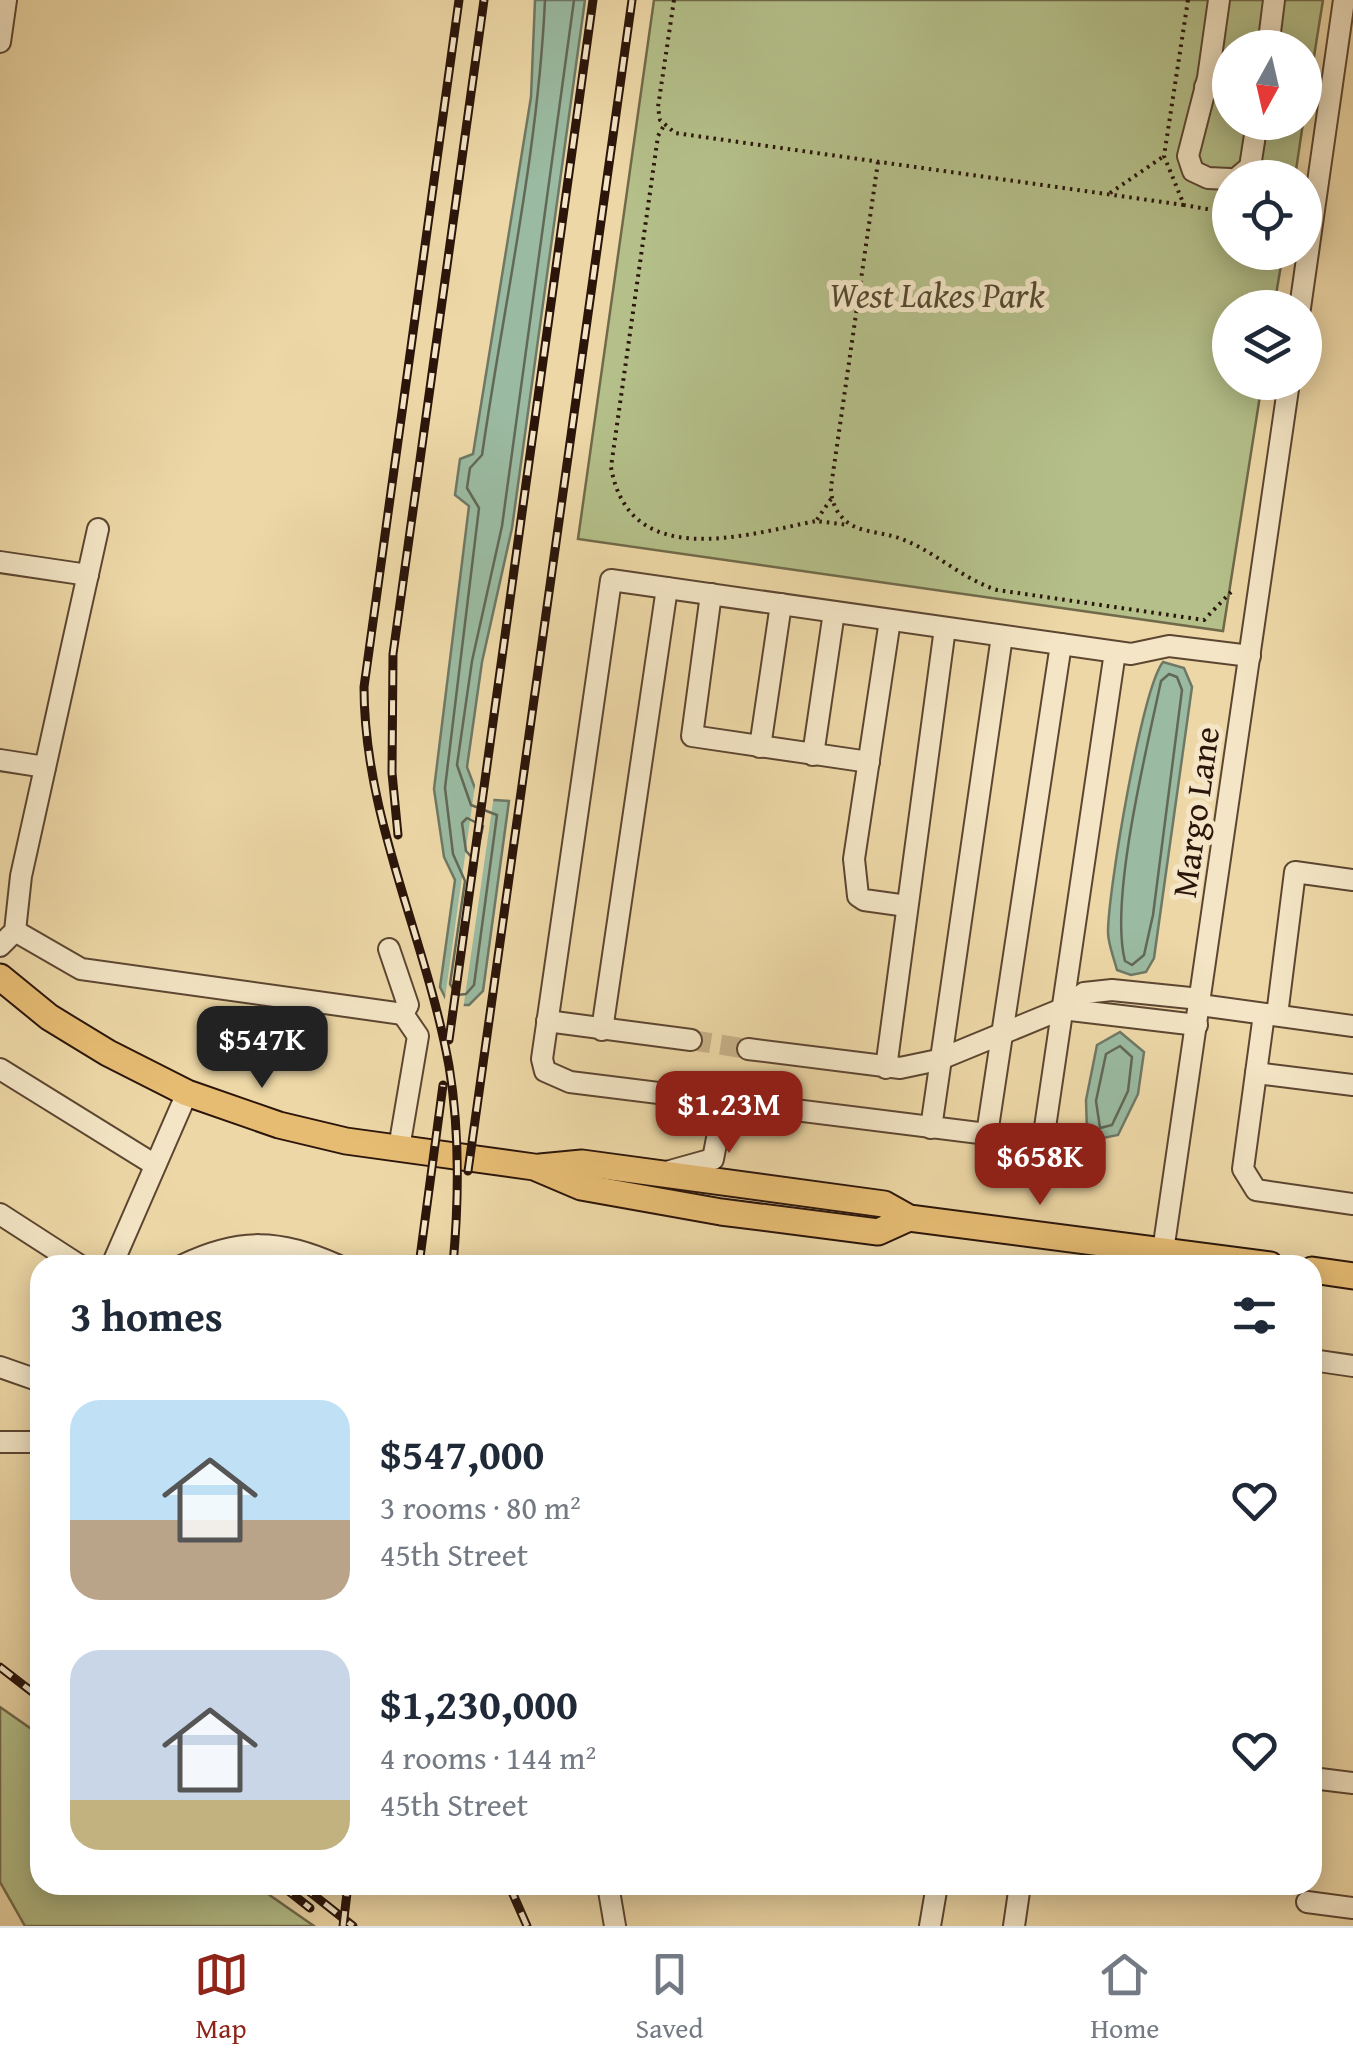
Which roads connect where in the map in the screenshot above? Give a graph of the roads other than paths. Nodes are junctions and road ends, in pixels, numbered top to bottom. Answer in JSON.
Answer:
{"nodes":[{"id":1,"x":6,"y":0,"type":"edge"},
{"id":2,"x":1220,"y":0,"type":"edge"},
{"id":3,"x":1274,"y":0,"type":"edge"},
{"id":4,"x":1344,"y":0,"type":"edge"},
{"id":5,"x":1270,"y":30,"type":"edge"},
{"id":6,"x":0,"y":42,"type":"edge"},
{"id":7,"x":1205,"y":87,"type":"junction"},
{"id":8,"x":1212,"y":88,"type":"edge"},
{"id":9,"x":1212,"y":178,"type":"edge"},
{"id":10,"x":1303,"y":290,"type":"edge"},
{"id":11,"x":1286,"y":400,"type":"edge"},
{"id":12,"x":98,"y":529,"type":"dead end"},
{"id":13,"x":0,"y":562,"type":"edge"},
{"id":14,"x":88,"y":575,"type":"junction"},
{"id":15,"x":666,"y":588,"type":"junction"},
{"id":16,"x":711,"y":594,"type":"junction"},
{"id":17,"x":780,"y":604,"type":"junction"},
{"id":18,"x":834,"y":612,"type":"junction"},
{"id":19,"x":890,"y":620,"type":"junction"},
{"id":20,"x":944,"y":628,"type":"junction"},
{"id":21,"x":1002,"y":636,"type":"junction"},
{"id":22,"x":1061,"y":644,"type":"junction"},
{"id":23,"x":1115,"y":652,"type":"junction"},
{"id":24,"x":1250,"y":656,"type":"junction"},
{"id":25,"x":760,"y":748,"type":"junction"},
{"id":26,"x":813,"y":755,"type":"junction"},
{"id":27,"x":0,"y":760,"type":"edge"},
{"id":28,"x":868,"y":762,"type":"junction"},
{"id":29,"x":45,"y":768,"type":"junction"},
{"id":30,"x":1353,"y":880,"type":"edge"},
{"id":31,"x":907,"y":906,"type":"junction"},
{"id":32,"x":7,"y":938,"type":"edge"},
{"id":33,"x":389,"y":949,"type":"dead end"},
{"id":34,"x":0,"y":976,"type":"edge"},
{"id":35,"x":1062,"y":1009,"type":"junction"},
{"id":36,"x":1199,"y":1010,"type":"junction"},
{"id":37,"x":403,"y":1014,"type":"junction"},
{"id":38,"x":1270,"y":1015,"type":"junction"},
{"id":39,"x":547,"y":1020,"type":"junction"},
{"id":40,"x":1353,"y":1026,"type":"edge"},
{"id":41,"x":602,"y":1030,"type":"junction"},
{"id":42,"x":1004,"y":1032,"type":"junction"},
{"id":43,"x":691,"y":1040,"type":"tunnel mouth"},
{"id":44,"x":748,"y":1049,"type":"tunnel mouth"},
{"id":45,"x":938,"y":1060,"type":"junction"},
{"id":46,"x":886,"y":1068,"type":"junction"},
{"id":47,"x":0,"y":1069,"type":"edge"},
{"id":48,"x":1256,"y":1073,"type":"junction"},
{"id":49,"x":1353,"y":1085,"type":"edge"},
{"id":50,"x":186,"y":1093,"type":"junction"},
{"id":51,"x":724,"y":1102,"type":"junction"},
{"id":52,"x":931,"y":1128,"type":"junction"},
{"id":53,"x":987,"y":1134,"type":"junction"},
{"id":54,"x":399,"y":1148,"type":"junction"},
{"id":55,"x":155,"y":1165,"type":"junction"},
{"id":56,"x":534,"y":1168,"type":"junction"},
{"id":57,"x":660,"y":1174,"type":"junction"},
{"id":58,"x":1353,"y":1204,"type":"edge"},
{"id":59,"x":0,"y":1214,"type":"edge"},
{"id":60,"x":909,"y":1218,"type":"junction"},
{"id":61,"x":64,"y":1255,"type":"edge"},
{"id":62,"x":122,"y":1255,"type":"edge"},
{"id":63,"x":203,"y":1255,"type":"edge"},
{"id":64,"x":306,"y":1255,"type":"edge"},
{"id":65,"x":1144,"y":1255,"type":"edge"},
{"id":66,"x":1163,"y":1255,"type":"edge"},
{"id":67,"x":1322,"y":1271,"type":"edge"},
{"id":68,"x":1353,"y":1276,"type":"edge"},
{"id":69,"x":1322,"y":1361,"type":"edge"},
{"id":70,"x":1353,"y":1366,"type":"edge"},
{"id":71,"x":0,"y":1367,"type":"edge"},
{"id":72,"x":30,"y":1378,"type":"edge"},
{"id":73,"x":0,"y":1442,"type":"edge"},
{"id":74,"x":30,"y":1442,"type":"edge"},
{"id":75,"x":1322,"y":1779,"type":"edge"},
{"id":76,"x":1353,"y":1783,"type":"edge"},
{"id":77,"x":610,"y":1895,"type":"edge"},
{"id":78,"x":935,"y":1895,"type":"edge"},
{"id":79,"x":1019,"y":1895,"type":"edge"},
{"id":80,"x":1307,"y":1902,"type":"dead end"},
{"id":81,"x":1353,"y":1908,"type":"edge"},
{"id":82,"x":615,"y":1926,"type":"edge"},
{"id":83,"x":930,"y":1926,"type":"edge"},
{"id":84,"x":1014,"y":1926,"type":"edge"}],
"edges":[{"from":1,"to":6,"type":"street"},
{"from":2,"to":7,"type":"street"},
{"from":3,"to":5,"type":"street"},
{"from":4,"to":10,"type":"street"},
{"from":7,"to":8,"type":"street"},
{"from":7,"to":9,"type":"street"},
{"from":11,"to":24,"type":"street","name":"Margo Lane"},
{"from":12,"to":14,"type":"street"},
{"from":13,"to":14,"type":"street"},
{"from":14,"to":29,"type":"street"},
{"from":15,"to":16,"type":"street"},
{"from":15,"to":39,"type":"street"},
{"from":15,"to":41,"type":"street"},
{"from":16,"to":17,"type":"street"},
{"from":16,"to":25,"type":"street"},
{"from":17,"to":18,"type":"street"},
{"from":17,"to":25,"type":"street"},
{"from":18,"to":19,"type":"street"},
{"from":18,"to":26,"type":"street"},
{"from":19,"to":20,"type":"street"},
{"from":19,"to":28,"type":"street"},
{"from":20,"to":21,"type":"street"},
{"from":20,"to":31,"type":"street"},
{"from":21,"to":22,"type":"street"},
{"from":21,"to":45,"type":"street"},
{"from":22,"to":23,"type":"street"},
{"from":22,"to":42,"type":"street"},
{"from":23,"to":24,"type":"street"},
{"from":23,"to":35,"type":"street"},
{"from":24,"to":36,"type":"street","name":"Margo Lane"},
{"from":25,"to":26,"type":"street"},
{"from":26,"to":28,"type":"street"},
{"from":27,"to":29,"type":"street"},
{"from":28,"to":31,"type":"street"},
{"from":29,"to":32,"type":"street"},
{"from":30,"to":38,"type":"street"},
{"from":31,"to":46,"type":"street"},
{"from":32,"to":37,"type":"street"},
{"from":33,"to":37,"type":"street"},
{"from":34,"to":50,"type":"main road"},
{"from":35,"to":36,"type":"street"},
{"from":35,"to":42,"type":"street"},
{"from":35,"to":53,"type":"street"},
{"from":36,"to":38,"type":"street"},
{"from":36,"to":66,"type":"street","name":"Margo Lane"},
{"from":37,"to":54,"type":"street"},
{"from":38,"to":40,"type":"street"},
{"from":38,"to":48,"type":"street"},
{"from":39,"to":41,"type":"street"},
{"from":39,"to":51,"type":"street"},
{"from":41,"to":43,"type":"street"},
{"from":42,"to":45,"type":"street"},
{"from":42,"to":53,"type":"street"},
{"from":44,"to":46,"type":"street"},
{"from":45,"to":46,"type":"street"},
{"from":45,"to":52,"type":"street"},
{"from":47,"to":55,"type":"street"},
{"from":48,"to":49,"type":"street"},
{"from":48,"to":58,"type":"street"},
{"from":50,"to":54,"type":"main road"},
{"from":50,"to":55,"type":"street"},
{"from":51,"to":52,"type":"street"},
{"from":51,"to":57,"type":"street"},
{"from":52,"to":53,"type":"street"},
{"from":54,"to":56,"type":"main road"},
{"from":55,"to":62,"type":"street"},
{"from":56,"to":57,"type":"main road"},
{"from":56,"to":60,"type":"main road"},
{"from":57,"to":60,"type":"main road"},
{"from":59,"to":61,"type":"street"},
{"from":60,"to":65,"type":"main road"},
{"from":63,"to":64,"type":"street"},
{"from":67,"to":68,"type":"main road"},
{"from":69,"to":70,"type":"street"},
{"from":71,"to":72,"type":"street"},
{"from":73,"to":74,"type":"street"},
{"from":75,"to":76,"type":"street"},
{"from":77,"to":82,"type":"street"},
{"from":78,"to":83,"type":"street"},
{"from":79,"to":84,"type":"street"},
{"from":80,"to":81,"type":"street"}]}
